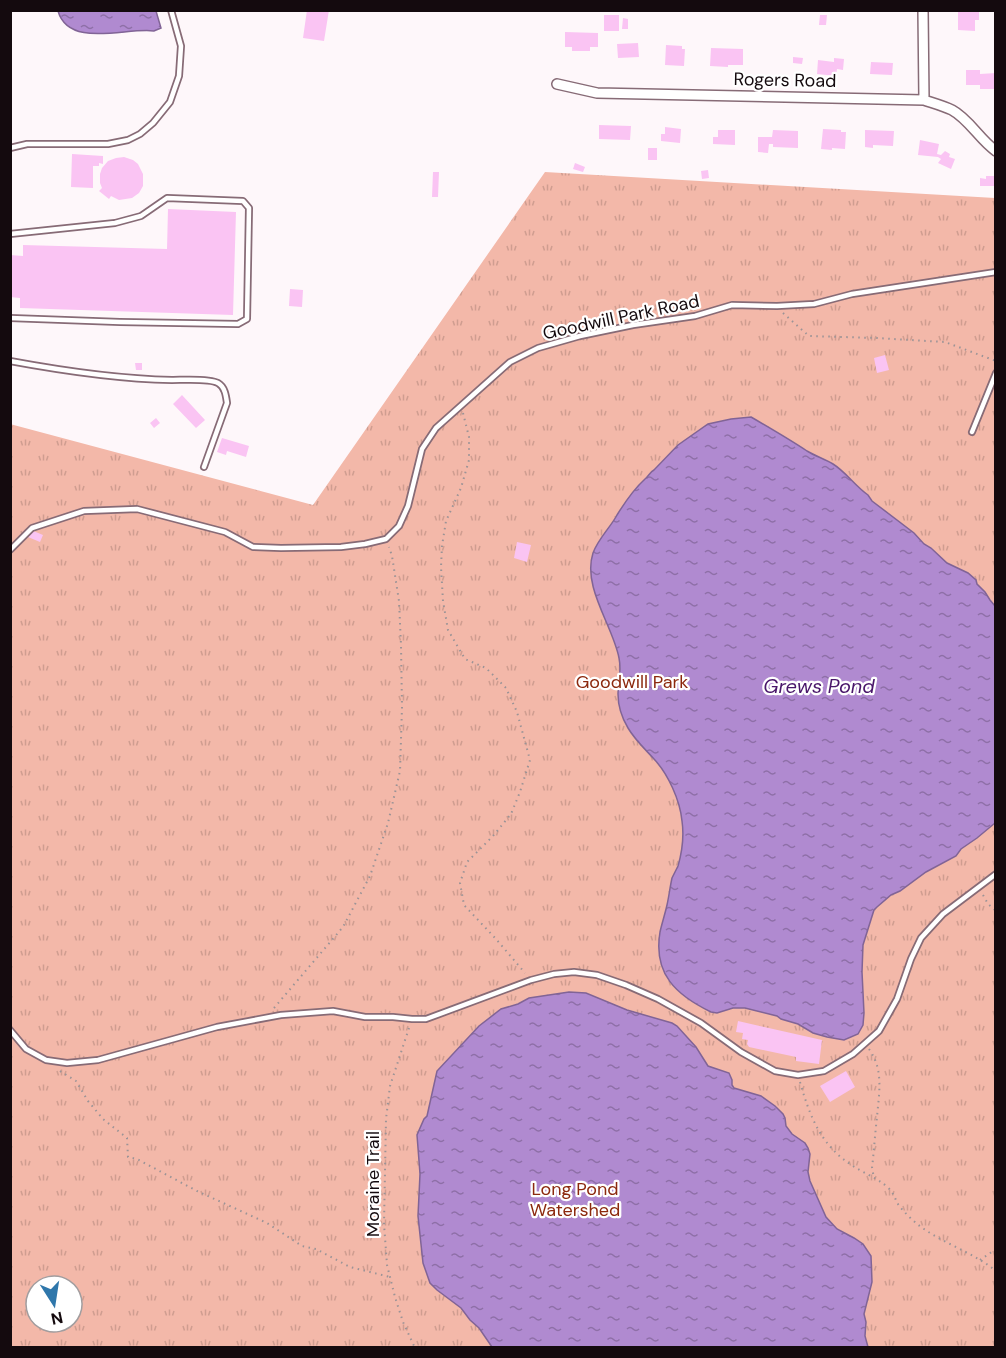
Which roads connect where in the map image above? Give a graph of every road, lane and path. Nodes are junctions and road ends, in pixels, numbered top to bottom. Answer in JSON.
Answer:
{"nodes":[{"id":1,"x":171,"y":10,"type":"edge"},
{"id":2,"x":923,"y":10,"type":"edge"},
{"id":3,"x":557,"y":84,"type":"dead end"},
{"id":4,"x":924,"y":100,"type":"junction"},
{"id":5,"x":10,"y":148,"type":"edge"},
{"id":6,"x":996,"y":151,"type":"edge"},
{"id":7,"x":10,"y":234,"type":"edge"},
{"id":8,"x":996,"y":272,"type":"edge"},
{"id":9,"x":777,"y":306,"type":"junction"},
{"id":10,"x":10,"y":318,"type":"edge"},
{"id":11,"x":10,"y":361,"type":"edge"},
{"id":12,"x":996,"y":361,"type":"edge"},
{"id":13,"x":996,"y":373,"type":"edge"},
{"id":14,"x":461,"y":405,"type":"junction"},
{"id":15,"x":972,"y":432,"type":"dead end"},
{"id":16,"x":204,"y":467,"type":"dead end"},
{"id":17,"x":386,"y":539,"type":"junction"},
{"id":18,"x":10,"y":550,"type":"edge"},
{"id":19,"x":996,"y":874,"type":"edge"},
{"id":20,"x":979,"y":886,"type":"junction"},
{"id":21,"x":996,"y":911,"type":"edge"},
{"id":22,"x":531,"y":980,"type":"junction"},
{"id":23,"x":267,"y":1017,"type":"junction"},
{"id":24,"x":412,"y":1019,"type":"junction"},
{"id":25,"x":10,"y":1030,"type":"edge"},
{"id":26,"x":864,"y":1044,"type":"junction"},
{"id":27,"x":46,"y":1060,"type":"junction"},
{"id":28,"x":798,"y":1075,"type":"junction"},
{"id":29,"x":874,"y":1178,"type":"junction"},
{"id":30,"x":996,"y":1249,"type":"edge"},
{"id":31,"x":980,"y":1260,"type":"junction"},
{"id":32,"x":996,"y":1271,"type":"edge"},
{"id":33,"x":390,"y":1277,"type":"junction"},
{"id":34,"x":415,"y":1347,"type":"edge"}],
"edges":[{"from":1,"to":5,"type":"lane"},
{"from":2,"to":4,"type":"street"},
{"from":3,"to":4,"type":"street","name":"Rogers Road"},
{"from":4,"to":6,"type":"street","name":"Rogers Road"},
{"from":7,"to":10,"type":"lane"},
{"from":8,"to":9,"type":"lane","name":"Goodwill Park Road"},
{"from":9,"to":12,"type":"path"},
{"from":9,"to":14,"type":"lane","name":"Goodwill Park Road"},
{"from":11,"to":16,"type":"lane"},
{"from":13,"to":15,"type":"lane"},
{"from":14,"to":17,"type":"lane","name":"Goodwill Park Road"},
{"from":14,"to":22,"type":"path"},
{"from":17,"to":18,"type":"lane"},
{"from":17,"to":23,"type":"path"},
{"from":19,"to":20,"type":"lane"},
{"from":20,"to":21,"type":"path"},
{"from":20,"to":26,"type":"lane"},
{"from":22,"to":24,"type":"lane"},
{"from":22,"to":28,"type":"lane"},
{"from":23,"to":24,"type":"lane"},
{"from":23,"to":27,"type":"lane"},
{"from":24,"to":33,"type":"path","name":"Moraine Trail"},
{"from":25,"to":27,"type":"lane"},
{"from":26,"to":28,"type":"lane"},
{"from":26,"to":29,"type":"path"},
{"from":27,"to":33,"type":"path"},
{"from":28,"to":29,"type":"path"},
{"from":29,"to":31,"type":"path"},
{"from":30,"to":31,"type":"path"},
{"from":31,"to":32,"type":"path"},
{"from":33,"to":34,"type":"path","name":"Moraine Trail"}]}
